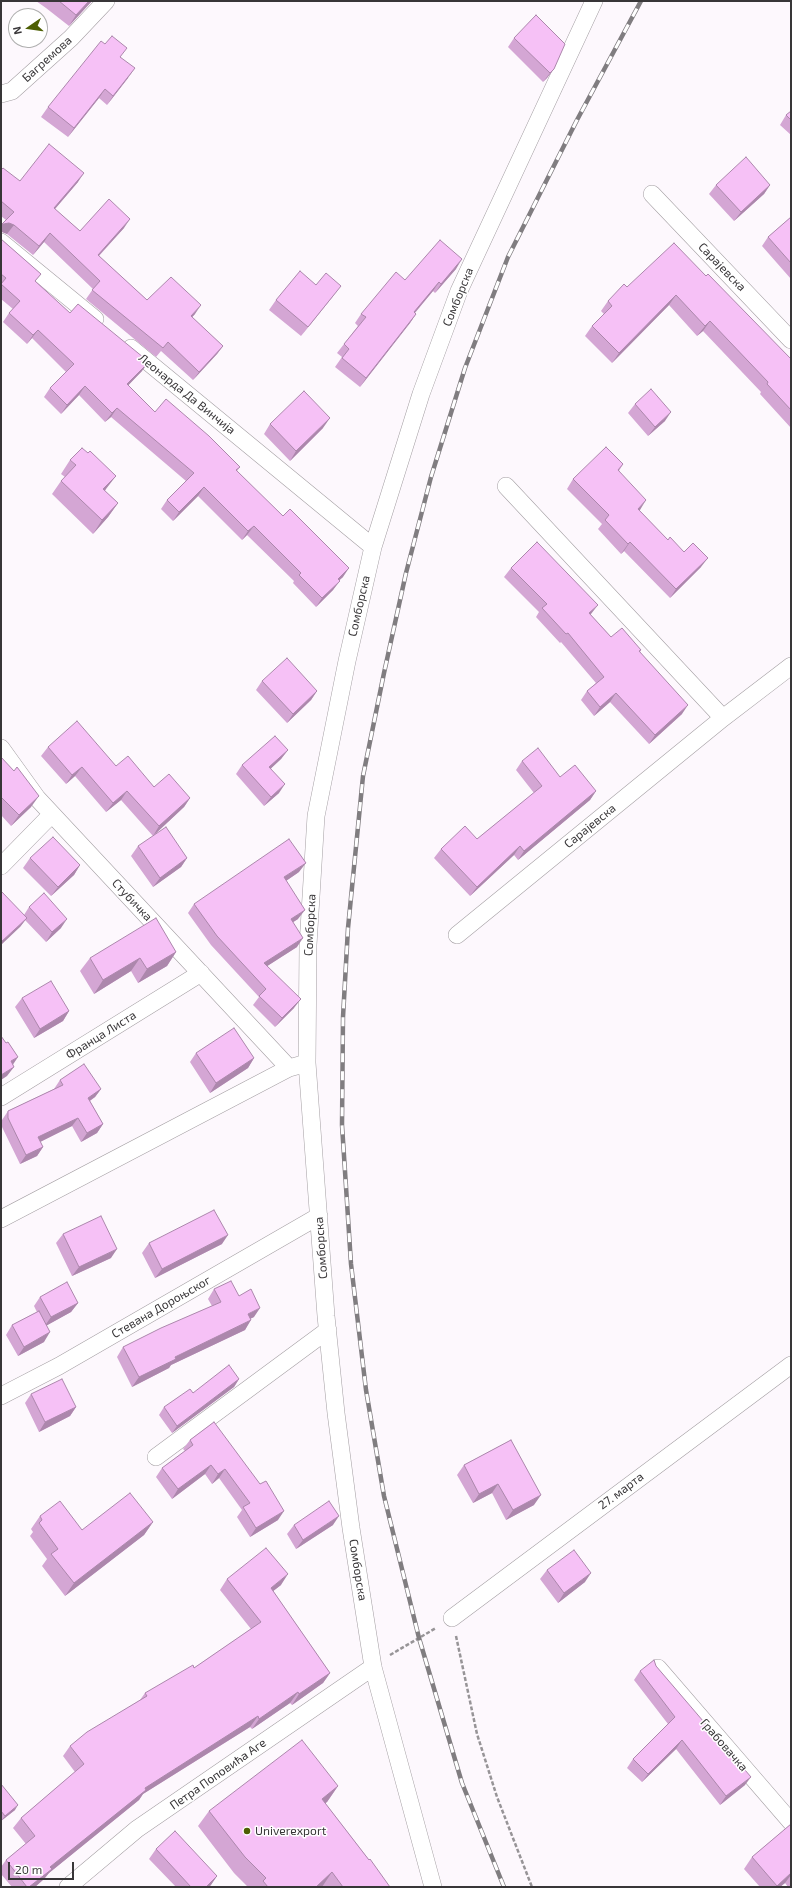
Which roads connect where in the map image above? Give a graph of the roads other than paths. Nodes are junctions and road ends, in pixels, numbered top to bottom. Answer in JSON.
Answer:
{"nodes":[{"id":1,"x":106,"y":1,"type":"edge"},
{"id":2,"x":594,"y":1,"type":"edge"},
{"id":3,"x":1,"y":94,"type":"edge"},
{"id":4,"x":652,"y":194,"type":"dead end"},
{"id":5,"x":1,"y":242,"type":"edge"},
{"id":6,"x":791,"y":340,"type":"edge"},
{"id":7,"x":506,"y":486,"type":"dead end"},
{"id":8,"x":373,"y":547,"type":"junction"},
{"id":9,"x":791,"y":666,"type":"edge"},
{"id":10,"x":723,"y":718,"type":"junction"},
{"id":11,"x":1,"y":748,"type":"edge"},
{"id":12,"x":52,"y":814,"type":"junction"},
{"id":13,"x":1,"y":866,"type":"edge"},
{"id":14,"x":457,"y":935,"type":"dead end"},
{"id":15,"x":201,"y":973,"type":"junction"},
{"id":16,"x":307,"y":1063,"type":"junction"},
{"id":17,"x":288,"y":1068,"type":"junction"},
{"id":18,"x":1,"y":1097,"type":"edge"},
{"id":19,"x":319,"y":1216,"type":"junction"},
{"id":20,"x":1,"y":1219,"type":"edge"},
{"id":21,"x":328,"y":1330,"type":"junction"},
{"id":22,"x":791,"y":1365,"type":"edge"},
{"id":23,"x":1,"y":1396,"type":"edge"},
{"id":24,"x":156,"y":1457,"type":"dead end"},
{"id":25,"x":452,"y":1618,"type":"road end"},
{"id":26,"x":374,"y":1667,"type":"junction"},
{"id":27,"x":658,"y":1668,"type":"edge"},
{"id":28,"x":791,"y":1822,"type":"edge"},
{"id":29,"x":68,"y":1887,"type":"edge"},
{"id":30,"x":433,"y":1887,"type":"edge"}],
"edges":[{"from":1,"to":3,"type":"street","name":"Багремова"},
{"from":2,"to":8,"type":"street","name":"Сомборска"},
{"from":4,"to":6,"type":"street","name":"Сарајевска"},
{"from":5,"to":8,"type":"street","name":"Леонарда Да Винчија"},
{"from":7,"to":10,"type":"street"},
{"from":8,"to":16,"type":"street","name":"Сомборска"},
{"from":9,"to":10,"type":"street","name":"Сарајевска"},
{"from":10,"to":14,"type":"street","name":"Сарајевска"},
{"from":11,"to":12,"type":"street","name":"Стубичка"},
{"from":12,"to":13,"type":"street"},
{"from":12,"to":15,"type":"street","name":"Стубичка"},
{"from":15,"to":17,"type":"street","name":"Стубичка"},
{"from":15,"to":18,"type":"street","name":"Франца Листа"},
{"from":16,"to":17,"type":"street"},
{"from":16,"to":19,"type":"street","name":"Сомборска"},
{"from":17,"to":20,"type":"street"},
{"from":19,"to":21,"type":"street","name":"Сомборска"},
{"from":19,"to":23,"type":"street","name":"Стевана Дороњског"},
{"from":21,"to":24,"type":"street"},
{"from":21,"to":26,"type":"street","name":"Сомборска"},
{"from":22,"to":25,"type":"street","name":"27. марта"},
{"from":26,"to":29,"type":"street","name":"Петра Поповића Аге"},
{"from":26,"to":30,"type":"street","name":"Сомборска"},
{"from":27,"to":28,"type":"street","name":"Грабовачка"}]}
